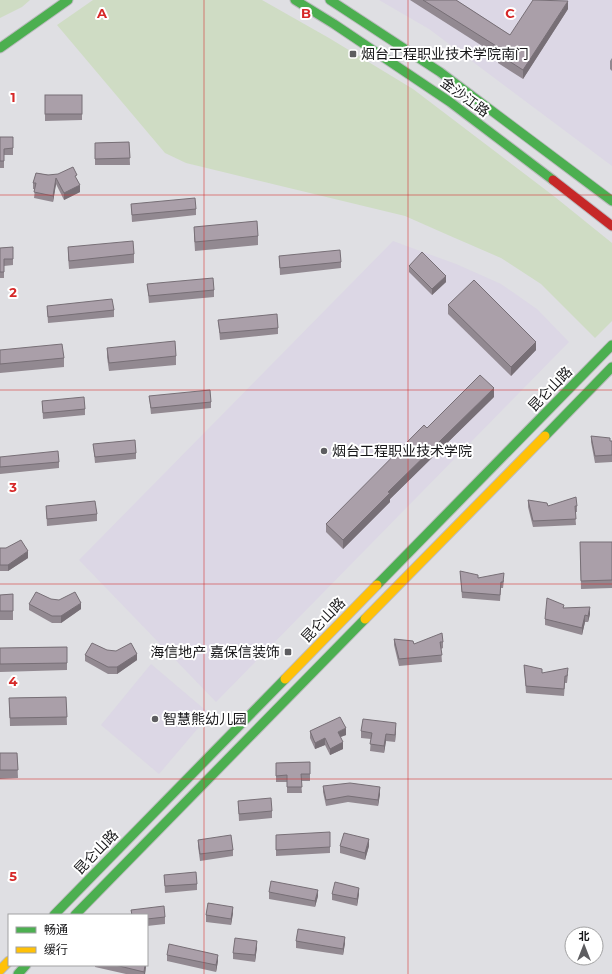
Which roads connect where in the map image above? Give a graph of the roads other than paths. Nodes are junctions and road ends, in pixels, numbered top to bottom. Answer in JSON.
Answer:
{"nodes":[{"id":1,"x":68,"y":0,"type":"edge"},
{"id":2,"x":295,"y":0,"type":"edge"},
{"id":3,"x":330,"y":0,"type":"edge"},
{"id":4,"x":0,"y":48,"type":"edge"},
{"id":5,"x":612,"y":201,"type":"edge"},
{"id":6,"x":612,"y":226,"type":"edge"},
{"id":7,"x":612,"y":345,"type":"edge"},
{"id":8,"x":612,"y":367,"type":"edge"},
{"id":9,"x":55,"y":914,"type":"edge"},
{"id":10,"x":76,"y":914,"type":"edge"},
{"id":11,"x":8,"y":962,"type":"edge"},
{"id":12,"x":25,"y":966,"type":"edge"},
{"id":13,"x":0,"y":970,"type":"edge"},
{"id":14,"x":18,"y":974,"type":"edge"}],
"edges":[{"from":1,"to":4,"type":"street"},
{"from":2,"to":6,"type":"street","name":"金沙江路"},
{"from":3,"to":5,"type":"street","name":"金沙江路"},
{"from":7,"to":9,"type":"street","name":"昆仑山路"},
{"from":8,"to":10,"type":"street","name":"昆仑山路"},
{"from":11,"to":13,"type":"street"},
{"from":12,"to":14,"type":"street"}]}
